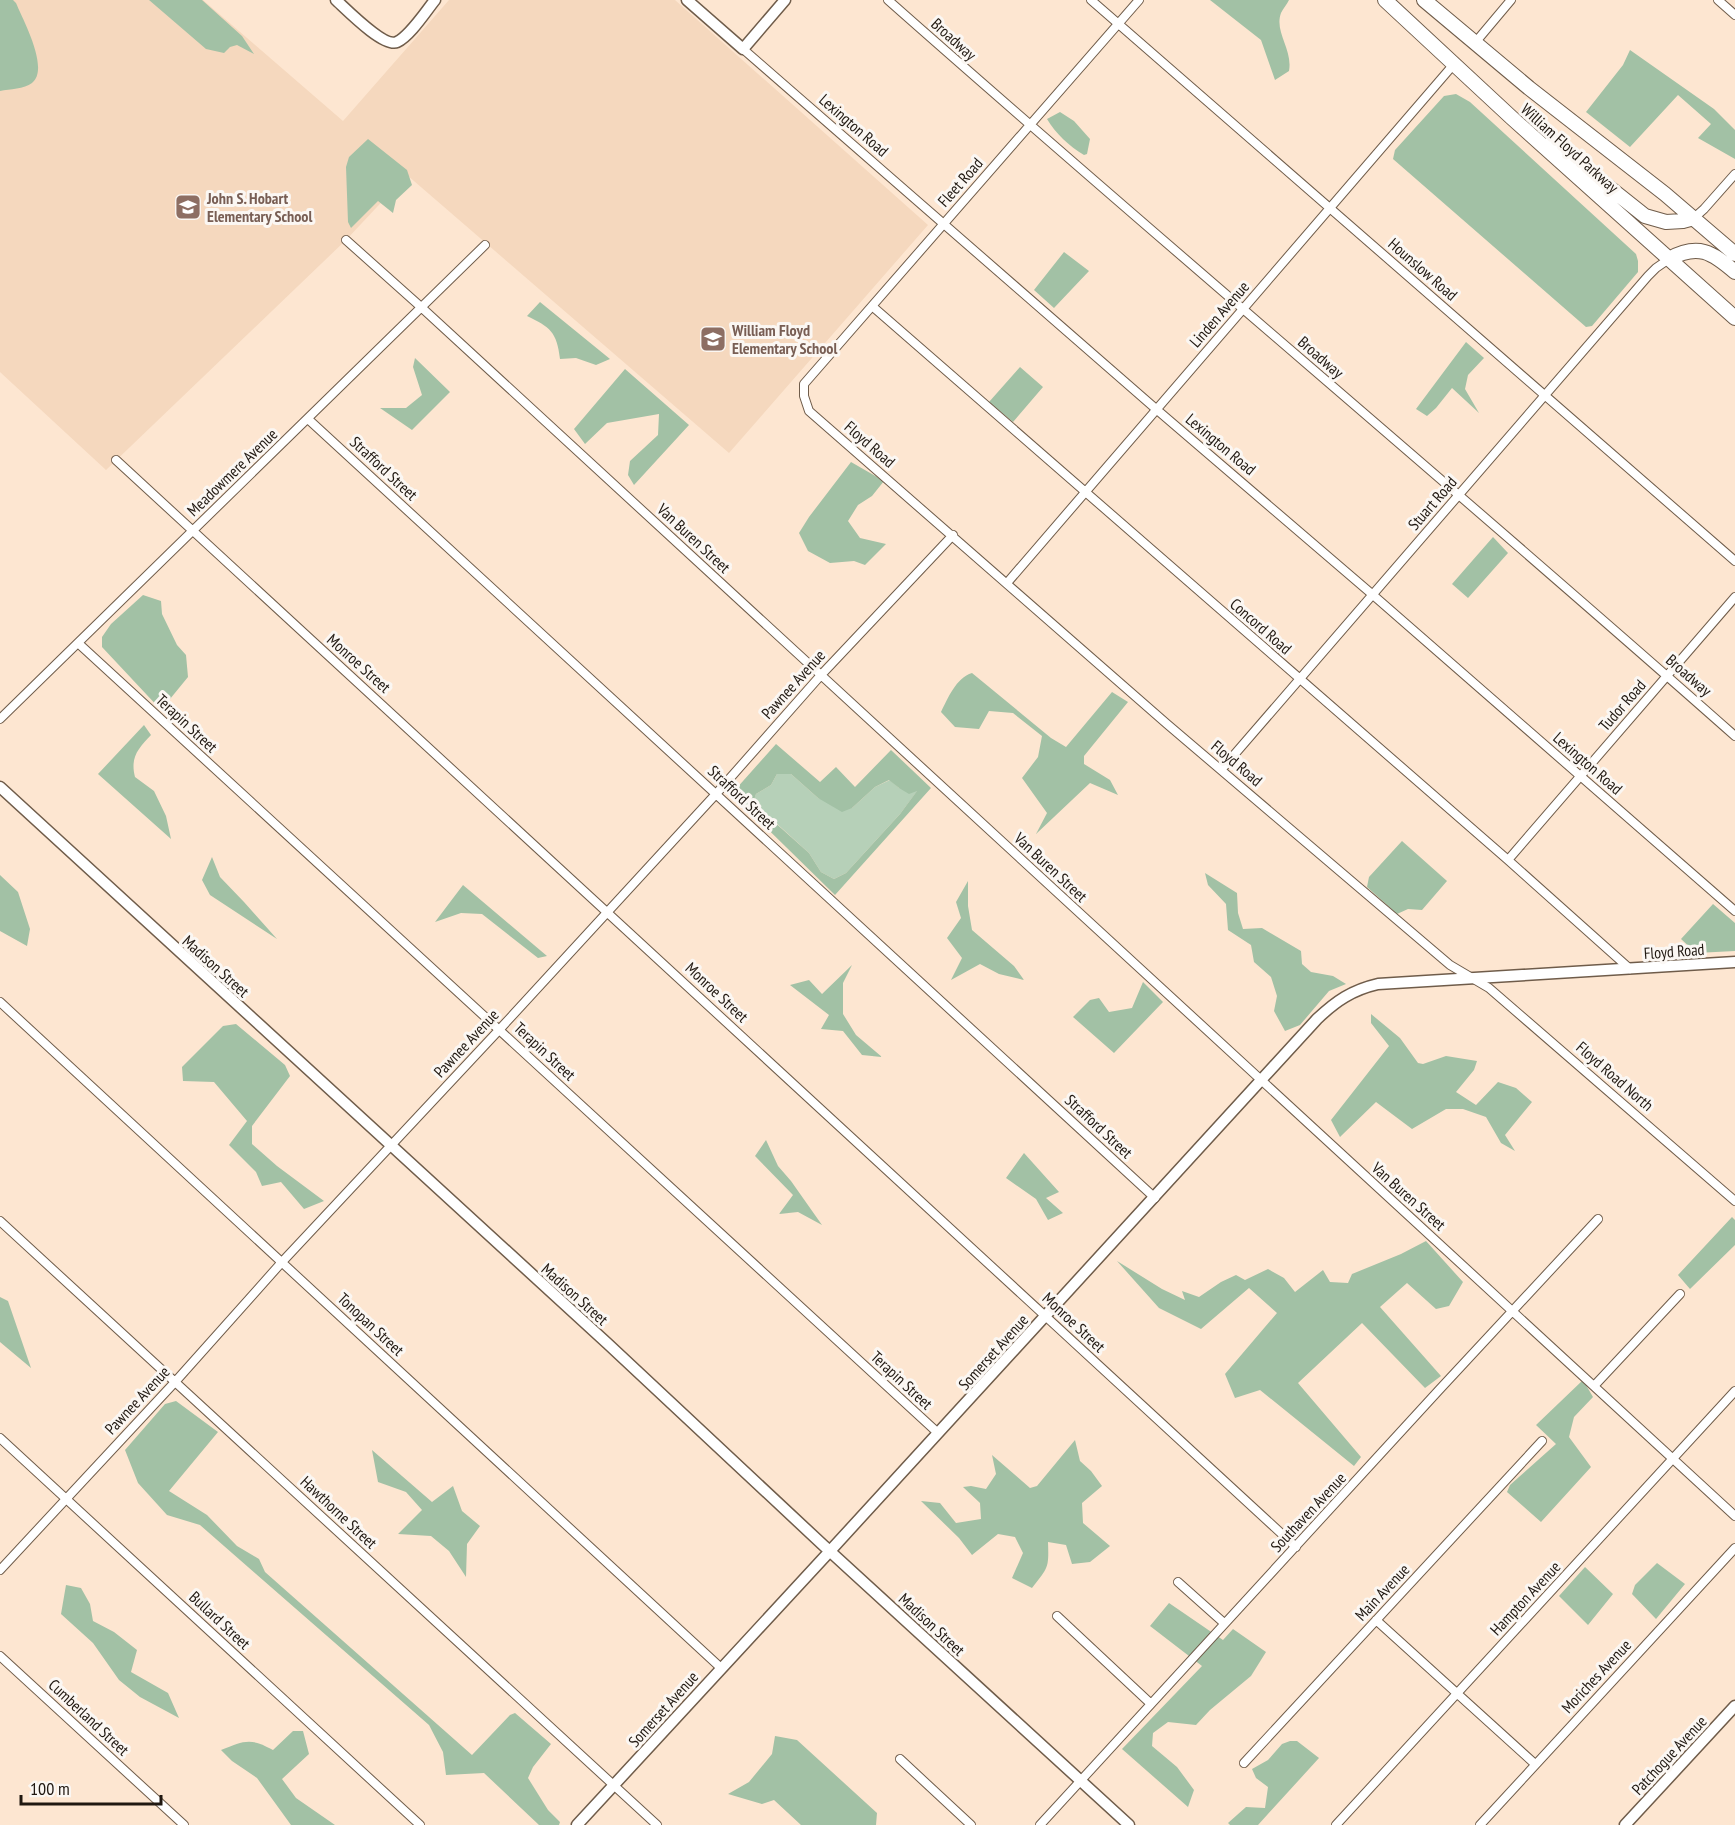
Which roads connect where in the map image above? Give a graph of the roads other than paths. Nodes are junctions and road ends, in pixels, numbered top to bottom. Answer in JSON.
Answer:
{"nodes":[{"id":1,"x":336,"y":0,"type":"edge"},
{"id":2,"x":435,"y":0,"type":"edge"},
{"id":3,"x":687,"y":0,"type":"edge"},
{"id":4,"x":785,"y":0,"type":"edge"},
{"id":5,"x":888,"y":0,"type":"edge"},
{"id":6,"x":1091,"y":0,"type":"edge"},
{"id":7,"x":1140,"y":0,"type":"edge"},
{"id":8,"x":1385,"y":0,"type":"edge"},
{"id":9,"x":1424,"y":0,"type":"edge"},
{"id":10,"x":1511,"y":0,"type":"edge"},
{"id":11,"x":1718,"y":0,"type":"edge"},
{"id":12,"x":1735,"y":15,"type":"edge"},
{"id":13,"x":1119,"y":24,"type":"junction"},
{"id":14,"x":1474,"y":44,"type":"junction"},
{"id":15,"x":743,"y":49,"type":"junction"},
{"id":16,"x":1454,"y":64,"type":"junction"},
{"id":17,"x":1512,"y":118,"type":"junction"},
{"id":18,"x":1029,"y":125,"type":"junction"},
{"id":19,"x":1735,"y":174,"type":"edge"},
{"id":20,"x":1330,"y":209,"type":"junction"},
{"id":21,"x":1694,"y":218,"type":"junction"},
{"id":22,"x":944,"y":224,"type":"junction"},
{"id":23,"x":346,"y":240,"type":"dead end"},
{"id":24,"x":485,"y":245,"type":"dead end"},
{"id":25,"x":1735,"y":254,"type":"edge"},
{"id":26,"x":1669,"y":260,"type":"junction"},
{"id":27,"x":1735,"y":272,"type":"edge"},
{"id":28,"x":872,"y":306,"type":"junction"},
{"id":29,"x":421,"y":307,"type":"junction"},
{"id":30,"x":1242,"y":310,"type":"junction"},
{"id":31,"x":1735,"y":318,"type":"edge"},
{"id":32,"x":804,"y":384,"type":"joint"},
{"id":33,"x":1545,"y":396,"type":"junction"},
{"id":34,"x":1156,"y":409,"type":"junction"},
{"id":35,"x":308,"y":419,"type":"junction"},
{"id":36,"x":116,"y":460,"type":"dead end"},
{"id":37,"x":1085,"y":492,"type":"junction"},
{"id":38,"x":1459,"y":495,"type":"junction"},
{"id":39,"x":192,"y":531,"type":"junction"},
{"id":40,"x":953,"y":535,"type":"junction"},
{"id":41,"x":1735,"y":561,"type":"edge"},
{"id":42,"x":1006,"y":583,"type":"junction"},
{"id":43,"x":1373,"y":595,"type":"junction"},
{"id":44,"x":1735,"y":597,"type":"edge"},
{"id":45,"x":78,"y":643,"type":"junction"},
{"id":46,"x":821,"y":675,"type":"junction"},
{"id":47,"x":1667,"y":676,"type":"junction"},
{"id":48,"x":1299,"y":680,"type":"junction"},
{"id":49,"x":0,"y":719,"type":"edge"},
{"id":50,"x":1735,"y":736,"type":"edge"},
{"id":51,"x":1221,"y":770,"type":"junction"},
{"id":52,"x":1580,"y":776,"type":"junction"},
{"id":53,"x":0,"y":787,"type":"edge"},
{"id":54,"x":716,"y":794,"type":"junction"},
{"id":55,"x":1508,"y":860,"type":"junction"},
{"id":56,"x":607,"y":911,"type":"junction"},
{"id":57,"x":1735,"y":911,"type":"edge"},
{"id":58,"x":1735,"y":962,"type":"edge"},
{"id":59,"x":1630,"y":969,"type":"junction"},
{"id":60,"x":1472,"y":978,"type":"junction"},
{"id":61,"x":0,"y":1002,"type":"edge"},
{"id":62,"x":499,"y":1030,"type":"junction"},
{"id":63,"x":1262,"y":1081,"type":"junction"},
{"id":64,"x":390,"y":1146,"type":"junction"},
{"id":65,"x":1155,"y":1198,"type":"junction"},
{"id":66,"x":1735,"y":1201,"type":"edge"},
{"id":67,"x":1599,"y":1219,"type":"dead end"},
{"id":68,"x":0,"y":1221,"type":"edge"},
{"id":69,"x":282,"y":1262,"type":"junction"},
{"id":70,"x":1680,"y":1294,"type":"dead end"},
{"id":71,"x":1513,"y":1311,"type":"junction"},
{"id":72,"x":1045,"y":1316,"type":"junction"},
{"id":73,"x":175,"y":1382,"type":"junction"},
{"id":74,"x":1594,"y":1386,"type":"junction"},
{"id":75,"x":1735,"y":1391,"type":"edge"},
{"id":76,"x":938,"y":1433,"type":"junction"},
{"id":77,"x":0,"y":1438,"type":"edge"},
{"id":78,"x":1542,"y":1440,"type":"dead end"},
{"id":79,"x":1672,"y":1460,"type":"junction"},
{"id":80,"x":66,"y":1498,"type":"junction"},
{"id":81,"x":1735,"y":1516,"type":"edge"},
{"id":82,"x":1296,"y":1547,"type":"junction"},
{"id":83,"x":1735,"y":1548,"type":"edge"},
{"id":84,"x":830,"y":1551,"type":"junction"},
{"id":85,"x":0,"y":1570,"type":"edge"},
{"id":86,"x":1178,"y":1582,"type":"dead end"},
{"id":87,"x":1057,"y":1616,"type":"dead end"},
{"id":88,"x":1376,"y":1620,"type":"junction"},
{"id":89,"x":1224,"y":1623,"type":"junction"},
{"id":90,"x":0,"y":1656,"type":"edge"},
{"id":91,"x":721,"y":1668,"type":"junction"},
{"id":92,"x":1458,"y":1693,"type":"junction"},
{"id":93,"x":1150,"y":1703,"type":"junction"},
{"id":94,"x":1735,"y":1706,"type":"edge"},
{"id":95,"x":900,"y":1759,"type":"dead end"},
{"id":96,"x":1244,"y":1763,"type":"dead end"},
{"id":97,"x":1535,"y":1764,"type":"junction"},
{"id":98,"x":1081,"y":1781,"type":"junction"},
{"id":99,"x":614,"y":1785,"type":"junction"},
{"id":100,"x":184,"y":1825,"type":"edge"},
{"id":101,"x":420,"y":1825,"type":"edge"},
{"id":102,"x":577,"y":1825,"type":"edge"},
{"id":103,"x":657,"y":1825,"type":"edge"},
{"id":104,"x":971,"y":1825,"type":"edge"},
{"id":105,"x":1040,"y":1825,"type":"edge"},
{"id":106,"x":1129,"y":1825,"type":"edge"},
{"id":107,"x":1336,"y":1825,"type":"edge"},
{"id":108,"x":1480,"y":1825,"type":"edge"},
{"id":109,"x":1625,"y":1825,"type":"edge"}],
"edges":[{"from":1,"to":2,"type":"street"},
{"from":3,"to":15,"type":"street","name":"Lexington Road"},
{"from":4,"to":15,"type":"street"},
{"from":5,"to":18,"type":"street","name":"Broadway"},
{"from":6,"to":13,"type":"street","name":"Hounslow Road"},
{"from":7,"to":13,"type":"street","name":"Fleet Road"},
{"from":8,"to":16,"type":"highway","name":"William Floyd Parkway"},
{"from":9,"to":14,"type":"highway","name":"William Floyd Parkway"},
{"from":10,"to":14,"type":"street"},
{"from":11,"to":12,"type":"street"},
{"from":13,"to":18,"type":"street","name":"Fleet Road"},
{"from":13,"to":20,"type":"street","name":"Hounslow Road"},
{"from":14,"to":21,"type":"highway","name":"William Floyd Parkway"},
{"from":15,"to":22,"type":"street","name":"Lexington Road"},
{"from":16,"to":17,"type":"highway","name":"William Floyd Parkway"},
{"from":16,"to":20,"type":"street","name":"Linden Avenue"},
{"from":17,"to":21,"type":"highway"},
{"from":17,"to":26,"type":"highway","name":"William Floyd Parkway"},
{"from":18,"to":22,"type":"street","name":"Fleet Road"},
{"from":18,"to":30,"type":"street","name":"Broadway"},
{"from":19,"to":21,"type":"street"},
{"from":20,"to":30,"type":"street","name":"Linden Avenue"},
{"from":20,"to":33,"type":"street","name":"Hounslow Road"},
{"from":21,"to":25,"type":"highway","name":"William Floyd Parkway"},
{"from":22,"to":28,"type":"street","name":"Fleet Road"},
{"from":22,"to":34,"type":"street","name":"Lexington Road"},
{"from":23,"to":29,"type":"street","name":"Van Buren Street"},
{"from":24,"to":29,"type":"street","name":"Meadowmere Avenue"},
{"from":26,"to":27,"type":"highway"},
{"from":26,"to":31,"type":"highway","name":"William Floyd Parkway"},
{"from":26,"to":33,"type":"street","name":"Stuart Road"},
{"from":28,"to":32,"type":"street","name":"Fleet Road"},
{"from":28,"to":37,"type":"street","name":"Concord Road"},
{"from":29,"to":35,"type":"street","name":"Meadowmere Avenue"},
{"from":29,"to":46,"type":"street","name":"Van Buren Street"},
{"from":30,"to":34,"type":"street","name":"Linden Avenue"},
{"from":30,"to":38,"type":"street","name":"Broadway"},
{"from":32,"to":40,"type":"street","name":"Floyd Road"},
{"from":33,"to":38,"type":"street","name":"Stuart Road"},
{"from":33,"to":41,"type":"street","name":"Hounslow Road"},
{"from":34,"to":37,"type":"street","name":"Linden Avenue"},
{"from":34,"to":43,"type":"street","name":"Lexington Road"},
{"from":35,"to":39,"type":"street","name":"Meadowmere Avenue"},
{"from":35,"to":54,"type":"street","name":"Strafford Street"},
{"from":36,"to":39,"type":"street","name":"Monroe Street"},
{"from":37,"to":42,"type":"street","name":"Linden Avenue"},
{"from":37,"to":48,"type":"street","name":"Concord Road"},
{"from":38,"to":43,"type":"street","name":"Stuart Road"},
{"from":38,"to":47,"type":"street","name":"Broadway"},
{"from":39,"to":45,"type":"street","name":"Meadowmere Avenue"},
{"from":39,"to":56,"type":"street","name":"Monroe Street"},
{"from":40,"to":42,"type":"street","name":"Floyd Road"},
{"from":40,"to":46,"type":"street","name":"Pawnee Avenue"},
{"from":42,"to":51,"type":"street","name":"Floyd Road"},
{"from":43,"to":48,"type":"street","name":"Stuart Road"},
{"from":43,"to":52,"type":"street","name":"Lexington Road"},
{"from":44,"to":47,"type":"street","name":"Tudor Road"},
{"from":45,"to":49,"type":"street","name":"Meadowmere Avenue"},
{"from":45,"to":62,"type":"street","name":"Terapin Street"},
{"from":46,"to":54,"type":"street","name":"Pawnee Avenue"},
{"from":46,"to":63,"type":"street","name":"Van Buren Street"},
{"from":47,"to":50,"type":"street","name":"Broadway"},
{"from":47,"to":52,"type":"street","name":"Tudor Road"},
{"from":48,"to":51,"type":"street","name":"Stuart Road"},
{"from":48,"to":55,"type":"street","name":"Concord Road"},
{"from":51,"to":60,"type":"street","name":"Floyd Road"},
{"from":52,"to":55,"type":"street","name":"Tudor Road"},
{"from":52,"to":57,"type":"street","name":"Lexington Road"},
{"from":53,"to":64,"type":"street","name":"Madison Street"},
{"from":54,"to":56,"type":"street","name":"Pawnee Avenue"},
{"from":54,"to":65,"type":"street","name":"Strafford Street"},
{"from":55,"to":59,"type":"street","name":"Concord Road"},
{"from":56,"to":62,"type":"street","name":"Pawnee Avenue"},
{"from":56,"to":72,"type":"street","name":"Monroe Street"},
{"from":58,"to":59,"type":"street","name":"Floyd Road"},
{"from":59,"to":60,"type":"street","name":"Floyd Road"},
{"from":60,"to":63,"type":"street","name":"Somerset Avenue"},
{"from":60,"to":66,"type":"street","name":"Floyd Road North"},
{"from":61,"to":69,"type":"street","name":"Tonopan Street"},
{"from":62,"to":64,"type":"street","name":"Pawnee Avenue"},
{"from":62,"to":76,"type":"street","name":"Terapin Street"},
{"from":63,"to":65,"type":"street","name":"Somerset Avenue"},
{"from":63,"to":71,"type":"street","name":"Van Buren Street"},
{"from":64,"to":69,"type":"street","name":"Pawnee Avenue"},
{"from":64,"to":84,"type":"street","name":"Madison Street"},
{"from":65,"to":72,"type":"street","name":"Somerset Avenue"},
{"from":67,"to":71,"type":"street","name":"Southaven Avenue"},
{"from":68,"to":73,"type":"street","name":"Hawthorne Street"},
{"from":69,"to":73,"type":"street","name":"Pawnee Avenue"},
{"from":69,"to":91,"type":"street","name":"Tonopan Street"},
{"from":70,"to":74,"type":"street"},
{"from":71,"to":74,"type":"street","name":"Van Buren Street"},
{"from":71,"to":82,"type":"street","name":"Southaven Avenue"},
{"from":72,"to":76,"type":"street","name":"Somerset Avenue"},
{"from":72,"to":82,"type":"street","name":"Monroe Street"},
{"from":73,"to":80,"type":"street","name":"Pawnee Avenue"},
{"from":73,"to":99,"type":"street","name":"Hawthorne Street"},
{"from":74,"to":79,"type":"street","name":"Van Buren Street"},
{"from":75,"to":79,"type":"street","name":"Hampton Avenue"},
{"from":76,"to":84,"type":"street","name":"Somerset Avenue"},
{"from":77,"to":80,"type":"street","name":"Bullard Street"},
{"from":78,"to":88,"type":"street","name":"Main Avenue"},
{"from":79,"to":81,"type":"street","name":"Van Buren Street"},
{"from":79,"to":92,"type":"street","name":"Hampton Avenue"},
{"from":80,"to":85,"type":"street","name":"Pawnee Avenue"},
{"from":80,"to":101,"type":"street","name":"Bullard Street"},
{"from":82,"to":89,"type":"street","name":"Southaven Avenue"},
{"from":83,"to":97,"type":"street","name":"Moriches Avenue"},
{"from":84,"to":91,"type":"street","name":"Somerset Avenue"},
{"from":84,"to":98,"type":"street","name":"Madison Street"},
{"from":86,"to":89,"type":"street"},
{"from":87,"to":93,"type":"street"},
{"from":88,"to":92,"type":"street"},
{"from":88,"to":96,"type":"street","name":"Main Avenue"},
{"from":89,"to":93,"type":"street","name":"Southaven Avenue"},
{"from":90,"to":100,"type":"street","name":"Cumberland Street"},
{"from":91,"to":99,"type":"street","name":"Somerset Avenue"},
{"from":92,"to":97,"type":"street"},
{"from":92,"to":107,"type":"street","name":"Hampton Avenue"},
{"from":93,"to":98,"type":"street","name":"Southaven Avenue"},
{"from":94,"to":109,"type":"street","name":"Patchogue Avenue"},
{"from":95,"to":104,"type":"street"},
{"from":97,"to":108,"type":"street","name":"Moriches Avenue"},
{"from":98,"to":105,"type":"street","name":"Southaven Avenue"},
{"from":98,"to":106,"type":"street","name":"Madison Street"},
{"from":99,"to":102,"type":"street","name":"Somerset Avenue"},
{"from":99,"to":103,"type":"street","name":"Hawthorne Street"}]}
